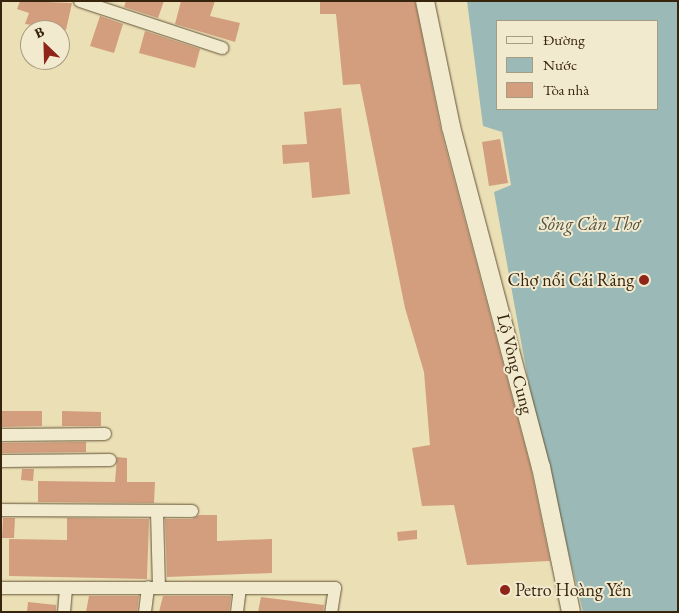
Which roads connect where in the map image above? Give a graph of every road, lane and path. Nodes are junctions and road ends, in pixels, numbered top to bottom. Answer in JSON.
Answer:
{"nodes":[{"id":1,"x":80,"y":1,"type":"edge"},
{"id":2,"x":425,"y":1,"type":"edge"},
{"id":3,"x":222,"y":48,"type":"dead end"},
{"id":4,"x":106,"y":434,"type":"dead end"},
{"id":5,"x":1,"y":435,"type":"edge"},
{"id":6,"x":1,"y":460,"type":"edge"},
{"id":7,"x":110,"y":460,"type":"dead end"},
{"id":8,"x":1,"y":510,"type":"edge"},
{"id":9,"x":192,"y":511,"type":"dead end"},
{"id":10,"x":157,"y":512,"type":"junction"},
{"id":11,"x":153,"y":587,"type":"junction"},
{"id":12,"x":1,"y":588,"type":"edge"},
{"id":13,"x":66,"y":589,"type":"junction"},
{"id":14,"x":240,"y":589,"type":"junction"},
{"id":15,"x":64,"y":612,"type":"edge"},
{"id":16,"x":145,"y":612,"type":"edge"},
{"id":17,"x":237,"y":612,"type":"edge"},
{"id":18,"x":331,"y":612,"type":"edge"},
{"id":19,"x":571,"y":612,"type":"edge"}],
"edges":[{"from":1,"to":3,"type":"street"},
{"from":2,"to":19,"type":"main road","name":"Lộ Vòng Cung"},
{"from":4,"to":5,"type":"street"},
{"from":6,"to":7,"type":"street"},
{"from":8,"to":10,"type":"street"},
{"from":9,"to":10,"type":"street"},
{"from":10,"to":11,"type":"street"},
{"from":11,"to":13,"type":"street"},
{"from":11,"to":14,"type":"street"},
{"from":11,"to":16,"type":"street"},
{"from":12,"to":13,"type":"street"},
{"from":13,"to":15,"type":"street"},
{"from":14,"to":17,"type":"street"},
{"from":14,"to":18,"type":"street"}]}
